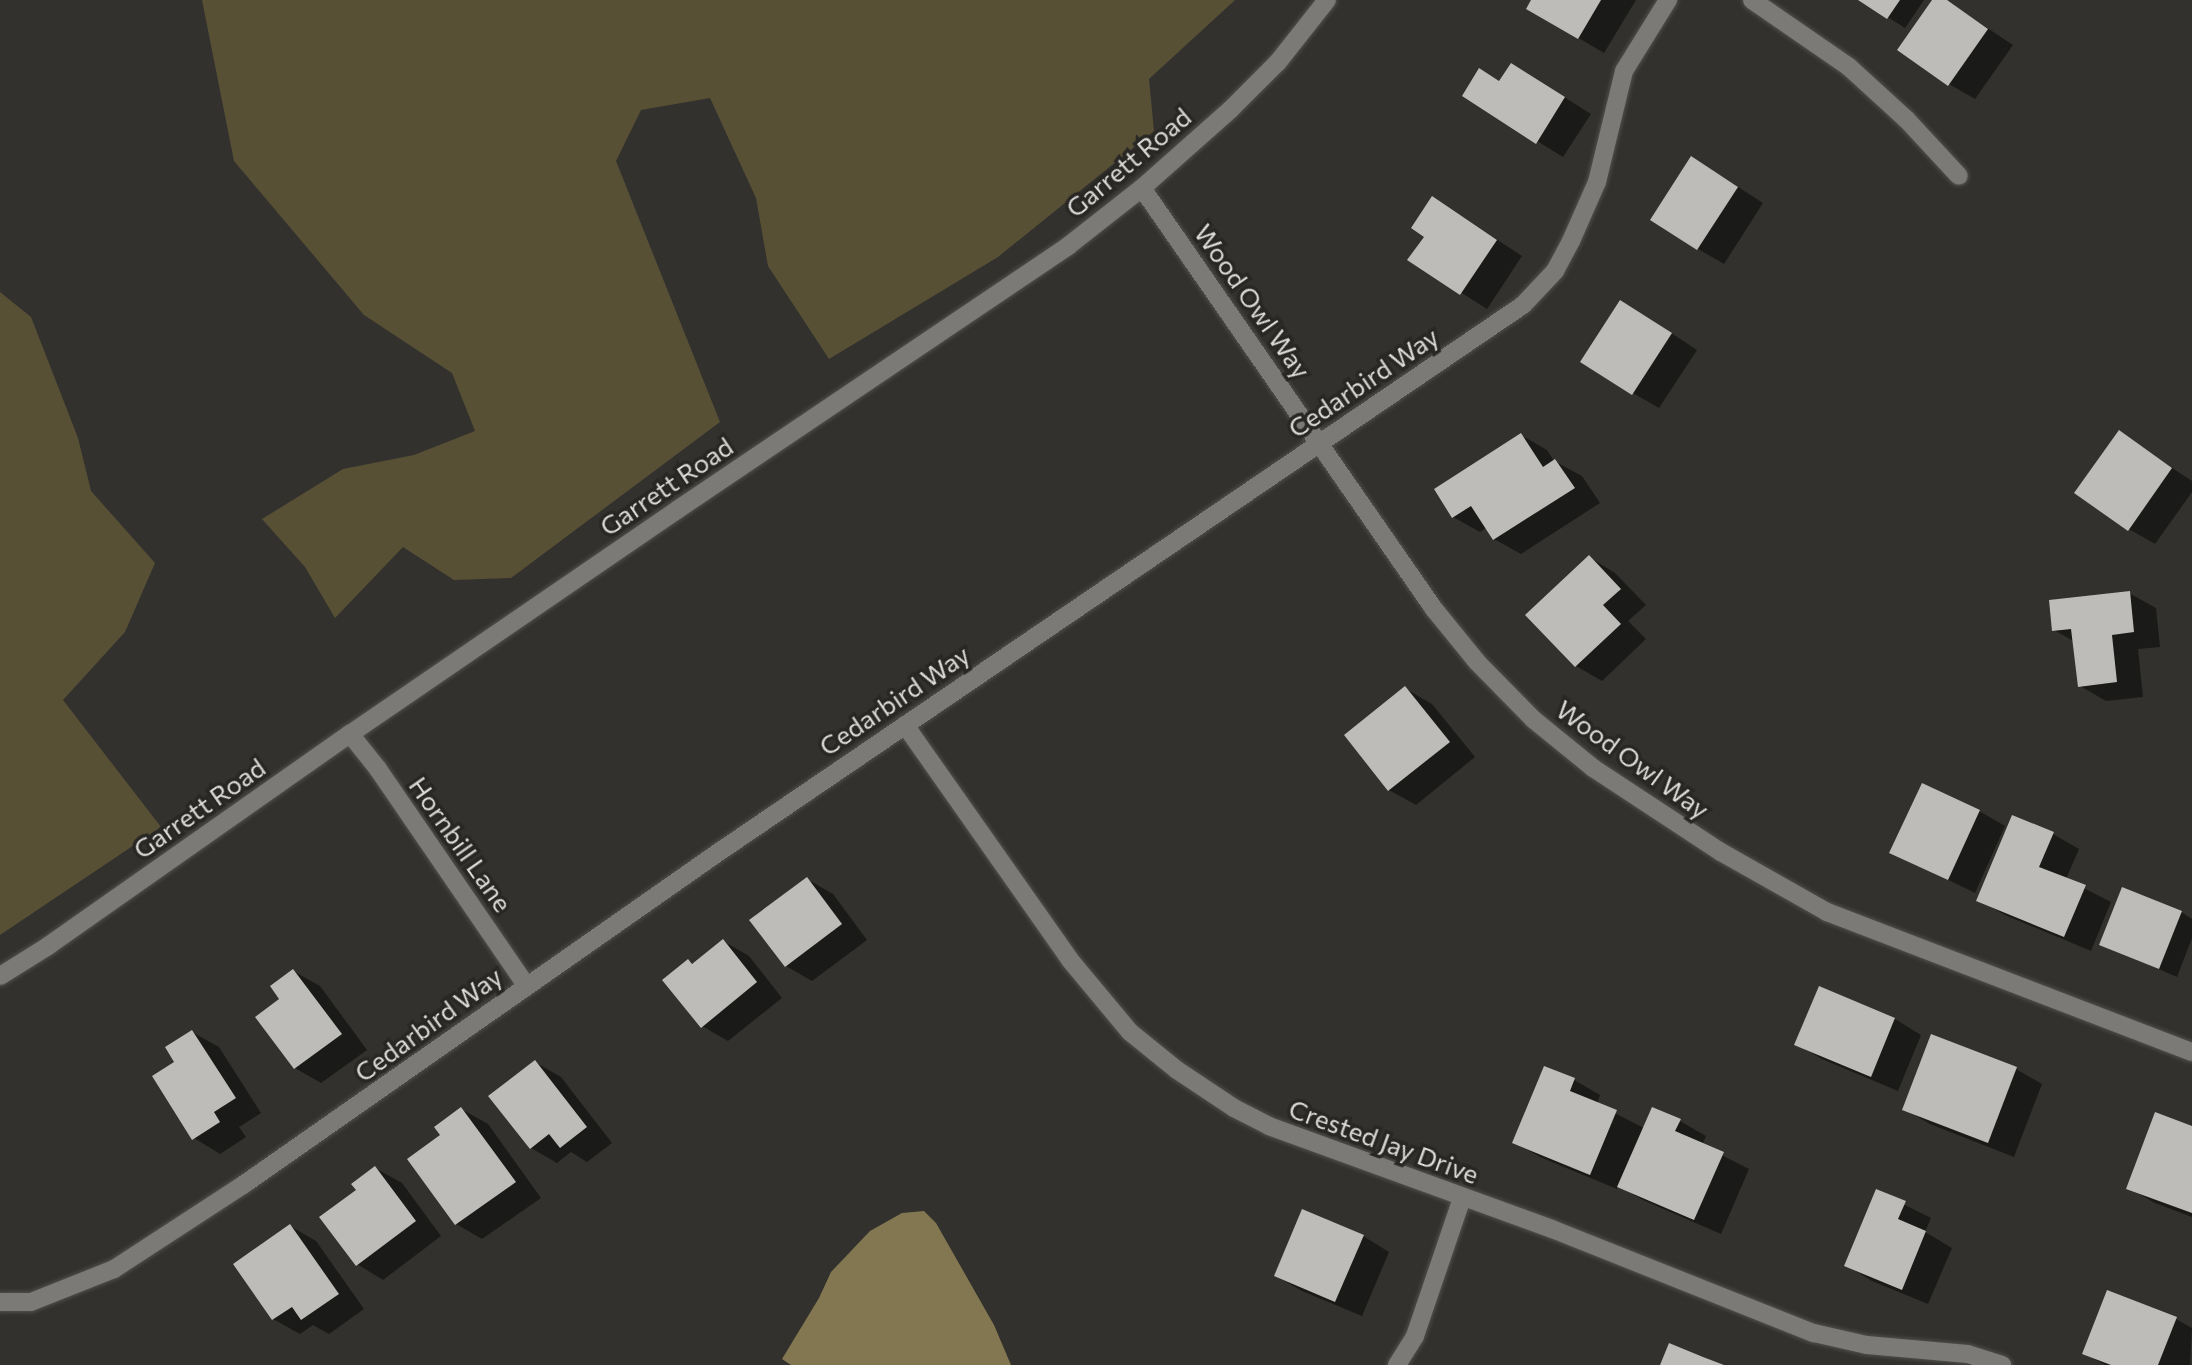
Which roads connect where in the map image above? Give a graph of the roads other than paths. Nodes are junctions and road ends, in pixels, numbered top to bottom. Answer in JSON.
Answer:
{"nodes":[{"id":1,"x":1327,"y":0,"type":"edge"},
{"id":2,"x":1668,"y":0,"type":"edge"},
{"id":3,"x":1752,"y":0,"type":"edge"},
{"id":4,"x":1959,"y":176,"type":"dead end"},
{"id":5,"x":1142,"y":188,"type":"junction"},
{"id":6,"x":1320,"y":443,"type":"junction"},
{"id":7,"x":905,"y":725,"type":"junction"},
{"id":8,"x":350,"y":734,"type":"junction"},
{"id":9,"x":0,"y":976,"type":"edge"},
{"id":10,"x":526,"y":985,"type":"junction"},
{"id":11,"x":2192,"y":1052,"type":"edge"},
{"id":12,"x":1462,"y":1198,"type":"junction"},
{"id":13,"x":0,"y":1301,"type":"edge"},
{"id":14,"x":1397,"y":1365,"type":"edge"},
{"id":15,"x":2002,"y":1365,"type":"edge"}],
"edges":[{"from":1,"to":5,"type":"street","name":"Garrett Road"},
{"from":2,"to":6,"type":"street","name":"Cedarbird Way"},
{"from":3,"to":4,"type":"street"},
{"from":5,"to":6,"type":"street","name":"Wood Owl Way"},
{"from":5,"to":8,"type":"street","name":"Garrett Road"},
{"from":6,"to":7,"type":"street","name":"Cedarbird Way"},
{"from":6,"to":11,"type":"street","name":"Wood Owl Way"},
{"from":7,"to":10,"type":"street","name":"Cedarbird Way"},
{"from":7,"to":12,"type":"street","name":"Crested Jay Drive"},
{"from":8,"to":9,"type":"street","name":"Garrett Road"},
{"from":8,"to":10,"type":"street","name":"Hornbill Lane"},
{"from":10,"to":13,"type":"street","name":"Cedarbird Way"},
{"from":12,"to":14,"type":"street"},
{"from":12,"to":15,"type":"street","name":"Crested Jay Drive"}]}
